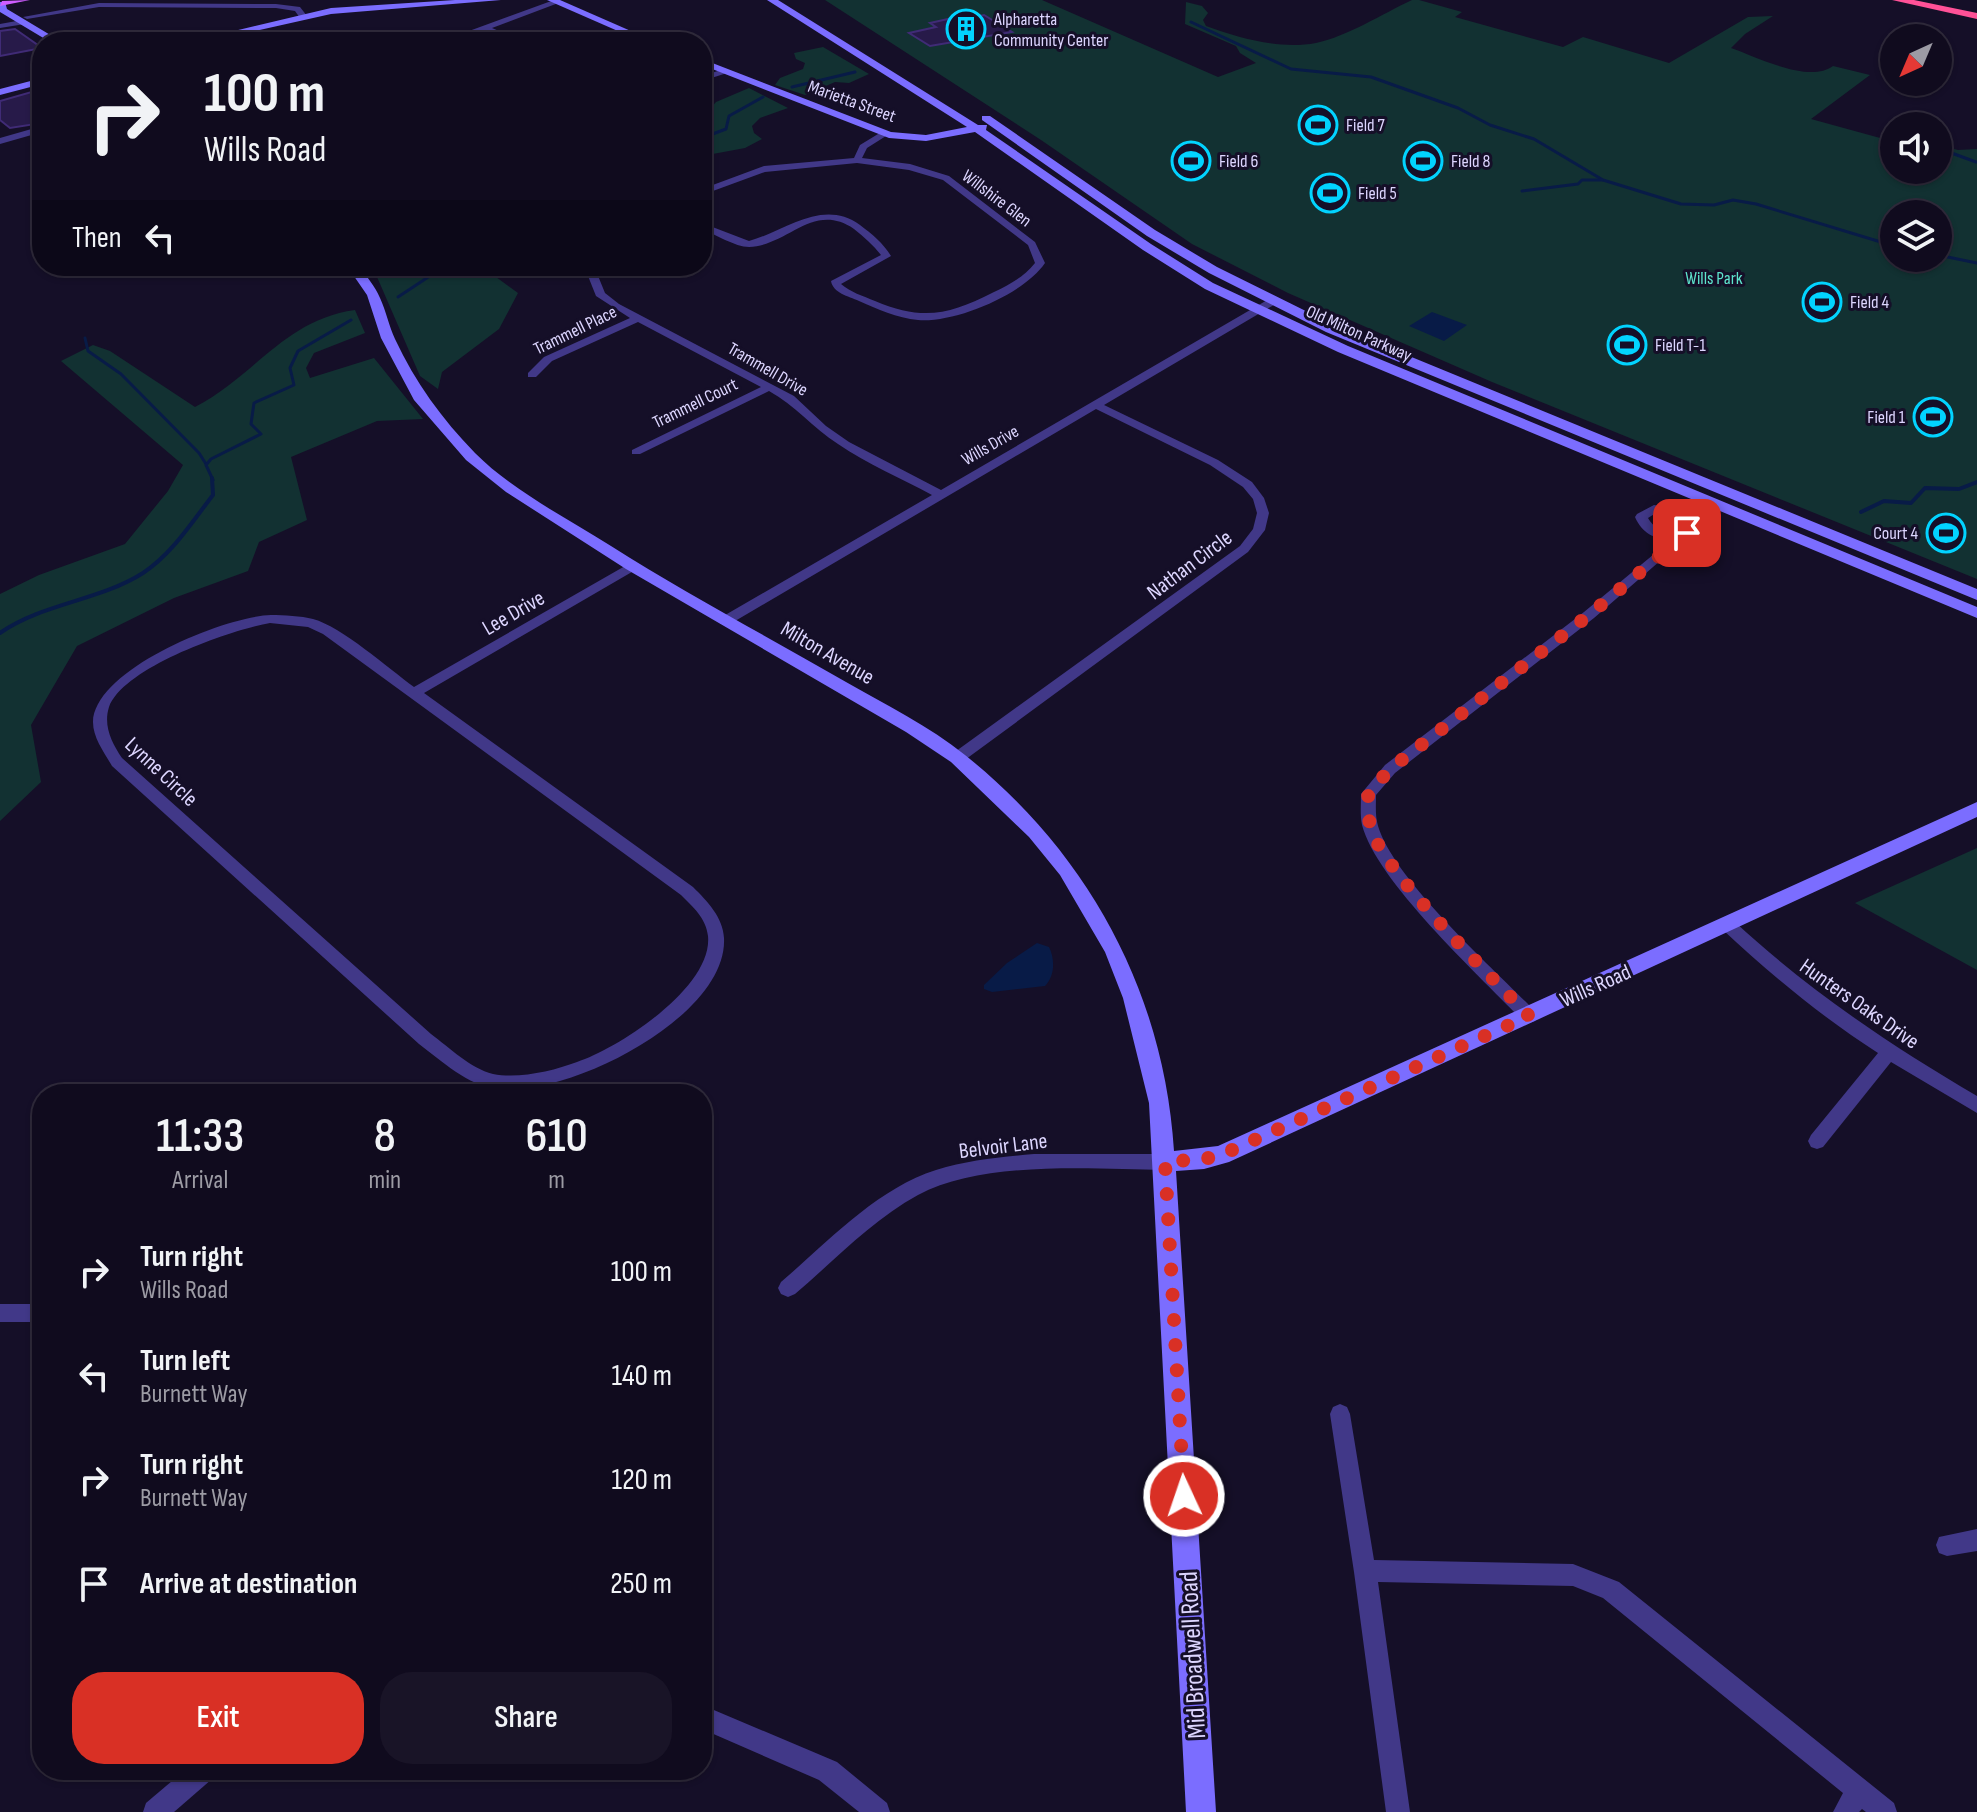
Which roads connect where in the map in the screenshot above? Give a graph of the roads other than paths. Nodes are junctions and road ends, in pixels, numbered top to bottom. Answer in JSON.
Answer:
{"nodes":[{"id":1,"x":13,"y":0,"type":"edge"},
{"id":2,"x":25,"y":0,"type":"edge"},
{"id":3,"x":496,"y":0,"type":"edge"},
{"id":4,"x":772,"y":0,"type":"edge"},
{"id":5,"x":798,"y":0,"type":"edge"},
{"id":6,"x":1898,"y":0,"type":"edge"},
{"id":7,"x":1,"y":3,"type":"edge"},
{"id":8,"x":552,"y":3,"type":"edge"},
{"id":9,"x":303,"y":16,"type":"junction"},
{"id":10,"x":1977,"y":16,"type":"edge"},
{"id":11,"x":25,"y":19,"type":"junction"},
{"id":12,"x":0,"y":26,"type":"edge"},
{"id":13,"x":486,"y":28,"type":"junction"},
{"id":14,"x":42,"y":32,"type":"edge"},
{"id":15,"x":235,"y":32,"type":"edge"},
{"id":16,"x":474,"y":32,"type":"edge"},
{"id":17,"x":496,"y":32,"type":"edge"},
{"id":18,"x":626,"y":32,"type":"edge"},
{"id":19,"x":712,"y":66,"type":"edge"},
{"id":20,"x":724,"y":71,"type":"junction"},
{"id":21,"x":712,"y":75,"type":"edge"},
{"id":22,"x":32,"y":84,"type":"edge"},
{"id":23,"x":0,"y":92,"type":"edge"},
{"id":24,"x":996,"y":124,"type":"junction"},
{"id":25,"x":978,"y":129,"type":"junction"},
{"id":26,"x":32,"y":132,"type":"edge"},
{"id":27,"x":883,"y":134,"type":"junction"},
{"id":28,"x":0,"y":141,"type":"edge"},
{"id":29,"x":857,"y":160,"type":"junction"},
{"id":30,"x":712,"y":188,"type":"edge"},
{"id":31,"x":712,"y":230,"type":"edge"},
{"id":32,"x":360,"y":276,"type":"edge"},
{"id":33,"x":593,"y":276,"type":"edge"},
{"id":34,"x":1266,"y":306,"type":"junction"},
{"id":35,"x":637,"y":319,"type":"junction"},
{"id":36,"x":532,"y":375,"type":"dead end"},
{"id":37,"x":769,"y":387,"type":"junction"},
{"id":38,"x":1094,"y":404,"type":"junction"},
{"id":39,"x":636,"y":452,"type":"dead end"},
{"id":40,"x":941,"y":495,"type":"junction"},
{"id":41,"x":1687,"y":533,"type":"dead end"},
{"id":42,"x":632,"y":566,"type":"junction"},
{"id":43,"x":1977,"y":595,"type":"edge"},
{"id":44,"x":1977,"y":613,"type":"edge"},
{"id":45,"x":725,"y":621,"type":"junction"},
{"id":46,"x":414,"y":693,"type":"junction"},
{"id":47,"x":957,"y":758,"type":"junction"},
{"id":48,"x":1977,"y":809,"type":"edge"},
{"id":49,"x":1728,"y":925,"type":"junction"},
{"id":50,"x":1529,"y":1016,"type":"junction"},
{"id":51,"x":1888,"y":1053,"type":"junction"},
{"id":52,"x":1977,"y":1105,"type":"edge"},
{"id":53,"x":1817,"y":1141,"type":"dead end"},
{"id":54,"x":1165,"y":1162,"type":"junction"},
{"id":55,"x":788,"y":1288,"type":"dead end"},
{"id":56,"x":0,"y":1313,"type":"edge"},
{"id":57,"x":32,"y":1313,"type":"edge"},
{"id":58,"x":1340,"y":1414,"type":"dead end"},
{"id":59,"x":1977,"y":1540,"type":"edge"},
{"id":60,"x":1947,"y":1545,"type":"dead end"},
{"id":61,"x":1365,"y":1569,"type":"junction"},
{"id":62,"x":712,"y":1721,"type":"edge"},
{"id":63,"x":192,"y":1780,"type":"edge"},
{"id":64,"x":1859,"y":1791,"type":"junction"},
{"id":65,"x":155,"y":1812,"type":"edge"},
{"id":66,"x":878,"y":1812,"type":"edge"},
{"id":67,"x":1201,"y":1812,"type":"edge"},
{"id":68,"x":1398,"y":1812,"type":"edge"},
{"id":69,"x":1845,"y":1812,"type":"edge"},
{"id":70,"x":1885,"y":1812,"type":"edge"}],
"edges":[{"from":1,"to":7,"type":"main road"},
{"from":2,"to":7,"type":"main road"},
{"from":3,"to":9,"type":"street"},
{"from":4,"to":25,"type":"street","name":"Old Milton Parkway"},
{"from":5,"to":24,"type":"street","name":"Old Milton Parkway"},
{"from":6,"to":10,"type":"highway"},
{"from":7,"to":11,"type":"street"},
{"from":8,"to":13,"type":"street"},
{"from":8,"to":18,"type":"street"},
{"from":9,"to":11,"type":"street"},
{"from":9,"to":15,"type":"street"},
{"from":11,"to":12,"type":"street"},
{"from":11,"to":14,"type":"street"},
{"from":13,"to":16,"type":"street"},
{"from":13,"to":17,"type":"street"},
{"from":19,"to":20,"type":"street","name":"Marietta Street"},
{"from":20,"to":21,"type":"street"},
{"from":20,"to":27,"type":"street","name":"Marietta Street"},
{"from":22,"to":23,"type":"street"},
{"from":24,"to":25,"type":"street","name":"Marietta Street"},
{"from":24,"to":34,"type":"street","name":"Old Milton Parkway"},
{"from":25,"to":27,"type":"street","name":"Marietta Street"},
{"from":25,"to":34,"type":"street","name":"Old Milton Parkway"},
{"from":26,"to":28,"type":"street"},
{"from":27,"to":29,"type":"street"},
{"from":29,"to":30,"type":"street","name":"Willshire Glen"},
{"from":29,"to":31,"type":"street","name":"Willshire Glen"},
{"from":32,"to":42,"type":"street","name":"Milton Avenue"},
{"from":33,"to":35,"type":"street","name":"Trammell Drive"},
{"from":34,"to":38,"type":"street","name":"Wills Drive"},
{"from":34,"to":43,"type":"street","name":"Old Milton Parkway"},
{"from":34,"to":44,"type":"street","name":"Old Milton Parkway"},
{"from":35,"to":36,"type":"street","name":"Trammell Place"},
{"from":35,"to":37,"type":"street","name":"Trammell Drive"},
{"from":37,"to":39,"type":"street","name":"Trammell Court"},
{"from":37,"to":40,"type":"street","name":"Trammell Drive"},
{"from":38,"to":40,"type":"street","name":"Wills Drive"},
{"from":38,"to":47,"type":"street","name":"Nathan Circle"},
{"from":40,"to":45,"type":"street","name":"Wills Drive"},
{"from":41,"to":50,"type":"street"},
{"from":42,"to":45,"type":"street","name":"Milton Avenue"},
{"from":42,"to":46,"type":"street","name":"Lee Drive"},
{"from":45,"to":47,"type":"street","name":"Milton Avenue"},
{"from":46,"to":46,"type":"street","name":"Lynne Circle"},
{"from":47,"to":54,"type":"street","name":"Milton Avenue"},
{"from":48,"to":49,"type":"street","name":"Wills Road"},
{"from":49,"to":50,"type":"street","name":"Wills Road"},
{"from":49,"to":51,"type":"street","name":"Hunters Oaks Drive"},
{"from":50,"to":54,"type":"street","name":"Wills Road"},
{"from":51,"to":52,"type":"street","name":"Hunters Oaks Drive"},
{"from":51,"to":53,"type":"street"},
{"from":54,"to":55,"type":"street","name":"Belvoir Lane"},
{"from":54,"to":67,"type":"street","name":"Mid Broadwell Road"},
{"from":56,"to":57,"type":"street"},
{"from":58,"to":61,"type":"street"},
{"from":59,"to":60,"type":"street"},
{"from":61,"to":64,"type":"street"},
{"from":61,"to":68,"type":"street"},
{"from":62,"to":66,"type":"street"},
{"from":63,"to":65,"type":"street"},
{"from":64,"to":69,"type":"street"},
{"from":64,"to":70,"type":"street"}]}
